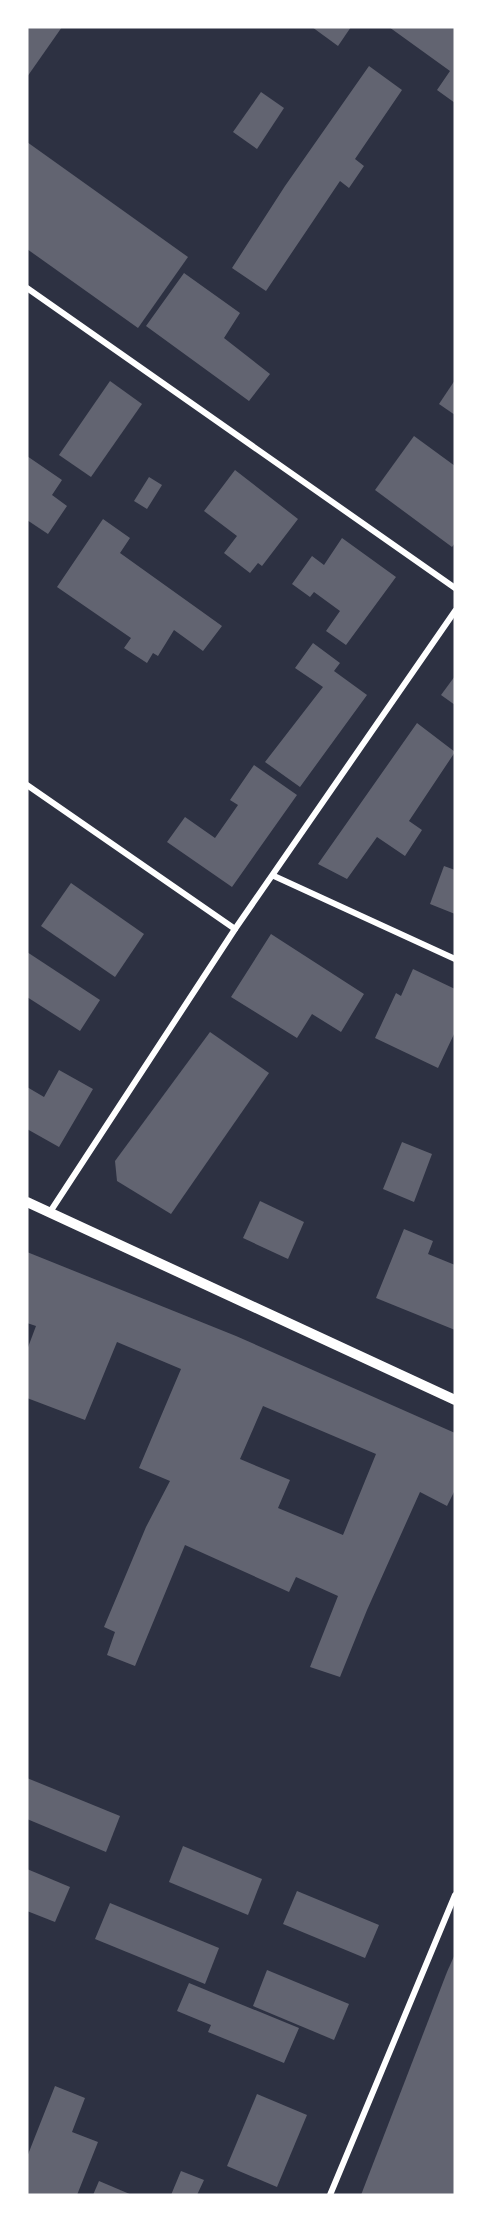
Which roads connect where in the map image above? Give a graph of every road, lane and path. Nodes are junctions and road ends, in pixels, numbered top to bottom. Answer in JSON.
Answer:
{"nodes":[{"id":1,"x":27,"y":288,"type":"edge"},
{"id":2,"x":455,"y":588,"type":"edge"},
{"id":3,"x":455,"y":611,"type":"edge"},
{"id":4,"x":27,"y":785,"type":"edge"},
{"id":5,"x":274,"y":876,"type":"junction"},
{"id":6,"x":235,"y":929,"type":"junction"},
{"id":7,"x":455,"y":959,"type":"edge"},
{"id":8,"x":27,"y":1202,"type":"edge"},
{"id":9,"x":50,"y":1212,"type":"junction"},
{"id":10,"x":455,"y":1400,"type":"edge"},
{"id":11,"x":455,"y":1895,"type":"edge"},
{"id":12,"x":330,"y":2195,"type":"edge"}],
"edges":[{"from":1,"to":2,"type":"street"},
{"from":3,"to":5,"type":"street"},
{"from":4,"to":6,"type":"street"},
{"from":5,"to":6,"type":"street"},
{"from":5,"to":7,"type":"street"},
{"from":6,"to":9,"type":"street"},
{"from":8,"to":9,"type":"street"},
{"from":9,"to":10,"type":"street"},
{"from":11,"to":12,"type":"street"}]}
